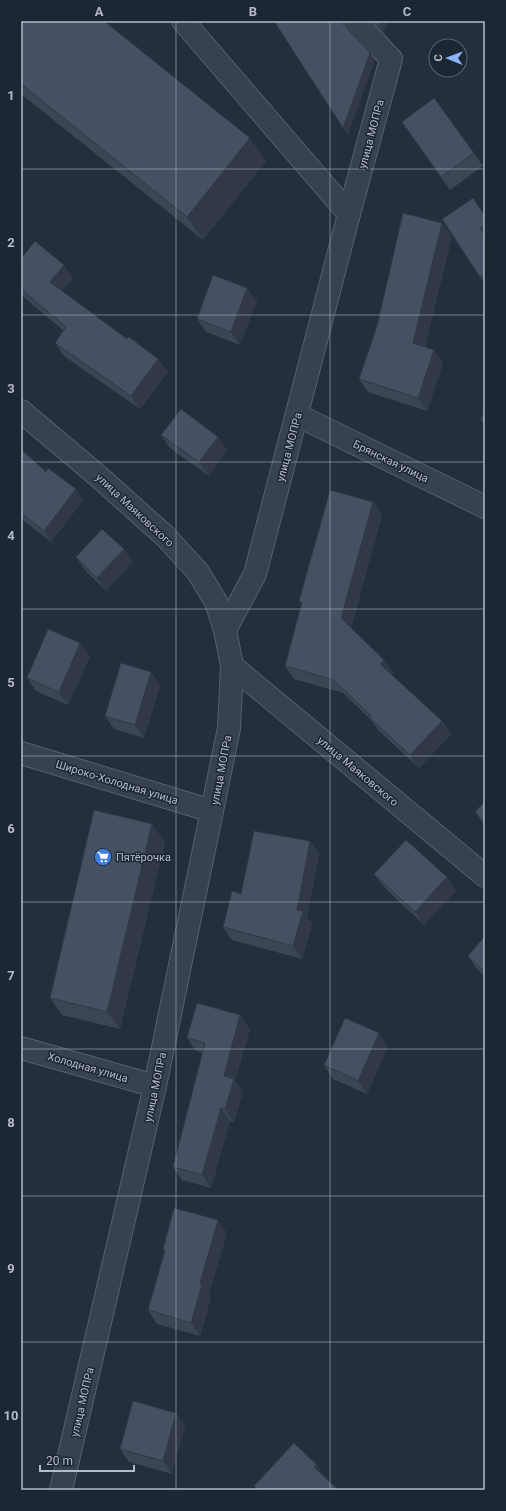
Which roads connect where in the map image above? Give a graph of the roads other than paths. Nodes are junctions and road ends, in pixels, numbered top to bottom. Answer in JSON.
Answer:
{"nodes":[{"id":1,"x":183,"y":21,"type":"edge"},
{"id":2,"x":355,"y":21,"type":"edge"},
{"id":3,"x":349,"y":214,"type":"junction"},
{"id":4,"x":21,"y":411,"type":"edge"},
{"id":5,"x":297,"y":415,"type":"junction"},
{"id":6,"x":485,"y":507,"type":"edge"},
{"id":7,"x":225,"y":630,"type":"junction"},
{"id":8,"x":232,"y":666,"type":"junction"},
{"id":9,"x":21,"y":753,"type":"edge"},
{"id":10,"x":212,"y":811,"type":"junction"},
{"id":11,"x":485,"y":876,"type":"edge"},
{"id":12,"x":21,"y":1048,"type":"edge"},
{"id":13,"x":155,"y":1086,"type":"junction"},
{"id":14,"x":62,"y":1490,"type":"edge"}],
"edges":[{"from":1,"to":3,"type":"street"},
{"from":2,"to":3,"type":"street","name":"улица МОПРа"},
{"from":3,"to":5,"type":"street","name":"улица МОПРа"},
{"from":4,"to":7,"type":"street","name":"улица Маяковского"},
{"from":5,"to":6,"type":"street","name":"Брянская улица"},
{"from":5,"to":7,"type":"street","name":"улица МОПРа"},
{"from":7,"to":8,"type":"street","name":"улица МОПРа"},
{"from":8,"to":10,"type":"street","name":"улица МОПРа"},
{"from":8,"to":11,"type":"street","name":"улица Маяковского"},
{"from":9,"to":10,"type":"street","name":"Широко-Холодная улица"},
{"from":10,"to":13,"type":"street","name":"улица МОПРа"},
{"from":12,"to":13,"type":"street","name":"Холодная улица"},
{"from":13,"to":14,"type":"street","name":"улица МОПРа"}]}
